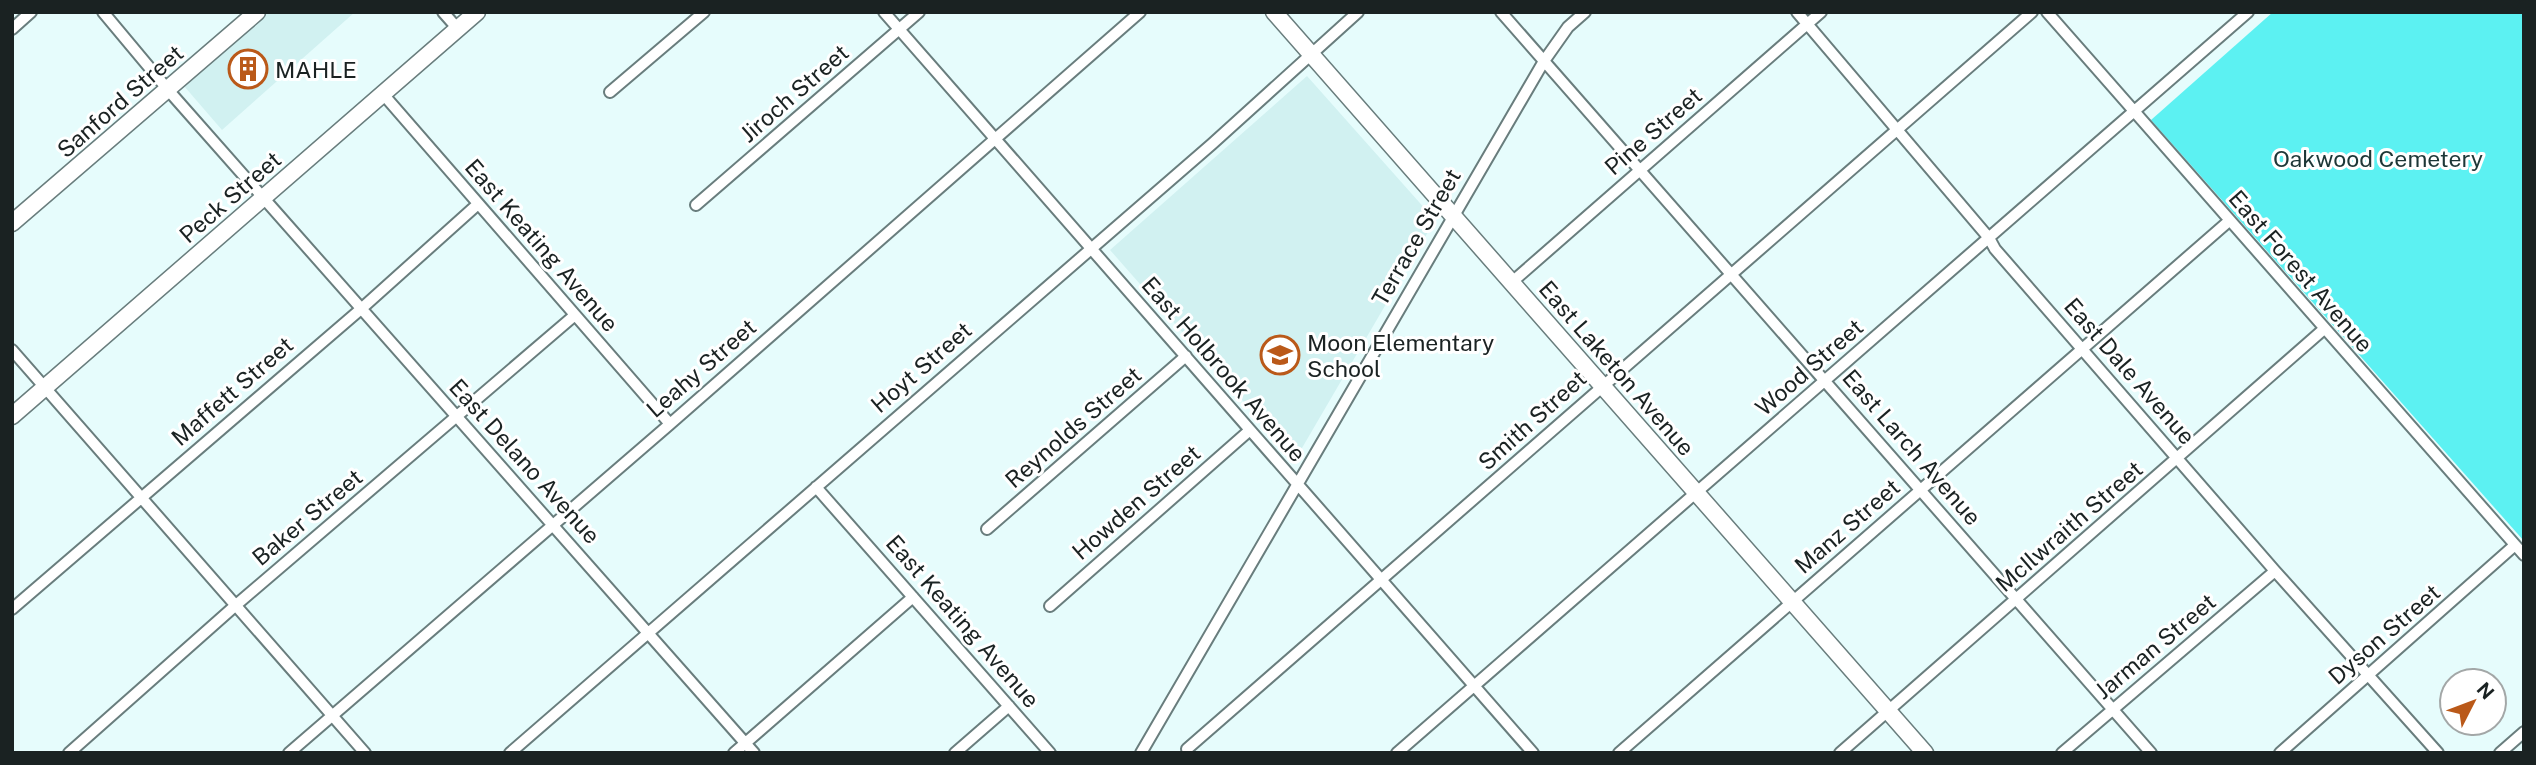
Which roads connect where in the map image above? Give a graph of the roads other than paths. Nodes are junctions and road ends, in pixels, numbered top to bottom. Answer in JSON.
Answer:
{"nodes":[{"id":1,"x":31,"y":12,"type":"edge"},
{"id":2,"x":103,"y":12,"type":"edge"},
{"id":3,"x":257,"y":12,"type":"edge"},
{"id":4,"x":443,"y":12,"type":"edge"},
{"id":5,"x":477,"y":12,"type":"edge"},
{"id":6,"x":704,"y":12,"type":"edge"},
{"id":7,"x":884,"y":12,"type":"edge"},
{"id":8,"x":919,"y":12,"type":"edge"},
{"id":9,"x":1140,"y":12,"type":"edge"},
{"id":10,"x":1274,"y":12,"type":"edge"},
{"id":11,"x":1358,"y":12,"type":"edge"},
{"id":12,"x":1501,"y":12,"type":"edge"},
{"id":13,"x":1585,"y":12,"type":"edge"},
{"id":14,"x":1797,"y":12,"type":"edge"},
{"id":15,"x":1821,"y":12,"type":"edge"},
{"id":16,"x":2032,"y":12,"type":"edge"},
{"id":17,"x":2048,"y":12,"type":"edge"},
{"id":18,"x":2248,"y":12,"type":"edge"},
{"id":19,"x":1807,"y":24,"type":"junction"},
{"id":20,"x":12,"y":29,"type":"edge"},
{"id":21,"x":458,"y":29,"type":"junction"},
{"id":22,"x":899,"y":29,"type":"junction"},
{"id":23,"x":1311,"y":53,"type":"junction"},
{"id":24,"x":1544,"y":61,"type":"junction"},
{"id":25,"x":169,"y":90,"type":"junction"},
{"id":26,"x":610,"y":92,"type":"dead end"},
{"id":27,"x":383,"y":94,"type":"junction"},
{"id":28,"x":2133,"y":112,"type":"junction"},
{"id":29,"x":1897,"y":129,"type":"junction"},
{"id":30,"x":994,"y":138,"type":"junction"},
{"id":31,"x":1641,"y":170,"type":"junction"},
{"id":32,"x":264,"y":198,"type":"junction"},
{"id":33,"x":478,"y":204,"type":"junction"},
{"id":34,"x":696,"y":205,"type":"dead end"},
{"id":35,"x":1453,"y":216,"type":"junction"},
{"id":36,"x":2229,"y":221,"type":"junction"},
{"id":37,"x":12,"y":223,"type":"edge"},
{"id":38,"x":1989,"y":238,"type":"junction"},
{"id":39,"x":1090,"y":249,"type":"junction"},
{"id":40,"x":1731,"y":273,"type":"junction"},
{"id":41,"x":1512,"y":282,"type":"junction"},
{"id":42,"x":361,"y":309,"type":"junction"},
{"id":43,"x":575,"y":315,"type":"junction"},
{"id":44,"x":2324,"y":329,"type":"junction"},
{"id":45,"x":12,"y":349,"type":"edge"},
{"id":46,"x":2083,"y":349,"type":"junction"},
{"id":47,"x":1186,"y":356,"type":"junction"},
{"id":48,"x":1825,"y":380,"type":"junction"},
{"id":49,"x":1603,"y":386,"type":"junction"},
{"id":50,"x":45,"y":387,"type":"junction"},
{"id":51,"x":12,"y":416,"type":"edge"},
{"id":52,"x":457,"y":416,"type":"junction"},
{"id":53,"x":670,"y":424,"type":"junction"},
{"id":54,"x":1250,"y":430,"type":"junction"},
{"id":55,"x":2178,"y":458,"type":"junction"},
{"id":56,"x":1296,"y":483,"type":"junction"},
{"id":57,"x":816,"y":486,"type":"junction"},
{"id":58,"x":1921,"y":489,"type":"junction"},
{"id":59,"x":1696,"y":493,"type":"junction"},
{"id":60,"x":141,"y":497,"type":"junction"},
{"id":61,"x":553,"y":524,"type":"junction"},
{"id":62,"x":987,"y":529,"type":"dead end"},
{"id":63,"x":2515,"y":545,"type":"junction"},
{"id":64,"x":2524,"y":555,"type":"edge"},
{"id":65,"x":2275,"y":571,"type":"junction"},
{"id":66,"x":1381,"y":580,"type":"junction"},
{"id":67,"x":913,"y":597,"type":"junction"},
{"id":68,"x":2017,"y":599,"type":"junction"},
{"id":69,"x":1793,"y":601,"type":"junction"},
{"id":70,"x":236,"y":605,"type":"junction"},
{"id":71,"x":1050,"y":606,"type":"dead end"},
{"id":72,"x":12,"y":609,"type":"edge"},
{"id":73,"x":649,"y":632,"type":"junction"},
{"id":74,"x":2370,"y":674,"type":"junction"},
{"id":75,"x":1474,"y":686,"type":"junction"},
{"id":76,"x":1009,"y":706,"type":"junction"},
{"id":77,"x":2113,"y":709,"type":"junction"},
{"id":78,"x":1888,"y":710,"type":"junction"},
{"id":79,"x":332,"y":714,"type":"junction"},
{"id":80,"x":2524,"y":732,"type":"edge"},
{"id":81,"x":745,"y":743,"type":"junction"},
{"id":82,"x":1143,"y":749,"type":"edge"},
{"id":83,"x":1187,"y":749,"type":"dead end"},
{"id":84,"x":69,"y":753,"type":"edge"},
{"id":85,"x":289,"y":753,"type":"edge"},
{"id":86,"x":365,"y":753,"type":"edge"},
{"id":87,"x":510,"y":753,"type":"edge"},
{"id":88,"x":734,"y":753,"type":"edge"},
{"id":89,"x":754,"y":753,"type":"edge"},
{"id":90,"x":955,"y":753,"type":"edge"},
{"id":91,"x":1050,"y":753,"type":"edge"},
{"id":92,"x":1397,"y":753,"type":"edge"},
{"id":93,"x":1533,"y":753,"type":"edge"},
{"id":94,"x":1619,"y":753,"type":"edge"},
{"id":95,"x":1840,"y":753,"type":"edge"},
{"id":96,"x":1925,"y":753,"type":"edge"},
{"id":97,"x":2062,"y":753,"type":"edge"},
{"id":98,"x":2151,"y":753,"type":"edge"},
{"id":99,"x":2280,"y":753,"type":"edge"},
{"id":100,"x":2438,"y":753,"type":"edge"},
{"id":101,"x":2500,"y":753,"type":"edge"}],
"edges":[{"from":1,"to":20,"type":"street"},
{"from":2,"to":25,"type":"street","name":"East Delano Avenue"},
{"from":3,"to":25,"type":"main road","name":"Sanford Street"},
{"from":4,"to":21,"type":"street"},
{"from":5,"to":21,"type":"main road","name":"Peck Street"},
{"from":6,"to":26,"type":"street"},
{"from":7,"to":22,"type":"street","name":"East Holbrook Avenue"},
{"from":8,"to":22,"type":"street","name":"Jiroch Street"},
{"from":9,"to":30,"type":"street","name":"Leahy Street"},
{"from":10,"to":23,"type":"main road","name":"East Laketon Avenue"},
{"from":11,"to":23,"type":"street","name":"Hoyt Street"},
{"from":12,"to":24,"type":"street","name":"East Larch Avenue"},
{"from":13,"to":24,"type":"street","name":"Terrace Street"},
{"from":14,"to":19,"type":"street","name":"East Dale Avenue"},
{"from":15,"to":19,"type":"street","name":"Pine Street"},
{"from":16,"to":29,"type":"street","name":"Smith Street"},
{"from":17,"to":28,"type":"street","name":"East Forest Avenue"},
{"from":18,"to":28,"type":"street","name":"Wood Street"},
{"from":19,"to":29,"type":"street","name":"East Dale Avenue"},
{"from":19,"to":31,"type":"street","name":"Pine Street"},
{"from":21,"to":27,"type":"main road","name":"Peck Street"},
{"from":22,"to":30,"type":"street","name":"East Holbrook Avenue"},
{"from":22,"to":34,"type":"street","name":"Jiroch Street"},
{"from":23,"to":35,"type":"main road","name":"East Laketon Avenue"},
{"from":23,"to":39,"type":"street","name":"Hoyt Street"},
{"from":24,"to":31,"type":"street","name":"East Larch Avenue"},
{"from":24,"to":35,"type":"street","name":"Terrace Street"},
{"from":25,"to":32,"type":"street","name":"East Delano Avenue"},
{"from":25,"to":37,"type":"main road","name":"Sanford Street"},
{"from":27,"to":32,"type":"main road","name":"Peck Street"},
{"from":27,"to":33,"type":"street","name":"East Keating Avenue"},
{"from":28,"to":36,"type":"street","name":"East Forest Avenue"},
{"from":28,"to":38,"type":"street","name":"Wood Street"},
{"from":29,"to":38,"type":"street","name":"East Dale Avenue"},
{"from":29,"to":40,"type":"street","name":"Smith Street"},
{"from":30,"to":39,"type":"street","name":"East Holbrook Avenue"},
{"from":30,"to":53,"type":"street","name":"Leahy Street"},
{"from":31,"to":40,"type":"street","name":"East Larch Avenue"},
{"from":31,"to":41,"type":"street","name":"Pine Street"},
{"from":32,"to":42,"type":"street","name":"East Delano Avenue"},
{"from":32,"to":50,"type":"main road","name":"Peck Street"},
{"from":33,"to":42,"type":"street","name":"Maffett Street"},
{"from":33,"to":43,"type":"street","name":"East Keating Avenue"},
{"from":35,"to":41,"type":"main road","name":"East Laketon Avenue"},
{"from":35,"to":56,"type":"street","name":"Terrace Street"},
{"from":36,"to":44,"type":"street","name":"East Forest Avenue"},
{"from":36,"to":46,"type":"street","name":"Manz Street"},
{"from":38,"to":46,"type":"street","name":"East Dale Avenue"},
{"from":38,"to":48,"type":"street","name":"Wood Street"},
{"from":39,"to":47,"type":"street","name":"East Holbrook Avenue"},
{"from":39,"to":57,"type":"street","name":"Hoyt Street"},
{"from":40,"to":48,"type":"street","name":"East Larch Avenue"},
{"from":40,"to":49,"type":"street","name":"Smith Street"},
{"from":41,"to":49,"type":"main road","name":"East Laketon Avenue"},
{"from":42,"to":52,"type":"street","name":"East Delano Avenue"},
{"from":42,"to":60,"type":"street","name":"Maffett Street"},
{"from":43,"to":52,"type":"street","name":"Baker Street"},
{"from":43,"to":53,"type":"street","name":"East Keating Avenue"},
{"from":44,"to":55,"type":"street","name":"McIlwraith Street"},
{"from":44,"to":63,"type":"street","name":"East Forest Avenue"},
{"from":45,"to":50,"type":"street"},
{"from":46,"to":55,"type":"street","name":"East Dale Avenue"},
{"from":46,"to":58,"type":"street","name":"Manz Street"},
{"from":47,"to":54,"type":"street","name":"East Holbrook Avenue"},
{"from":47,"to":62,"type":"street","name":"Reynolds Street"},
{"from":48,"to":58,"type":"street","name":"East Larch Avenue"},
{"from":48,"to":59,"type":"street","name":"Wood Street"},
{"from":49,"to":59,"type":"main road","name":"East Laketon Avenue"},
{"from":49,"to":66,"type":"street","name":"Smith Street"},
{"from":50,"to":51,"type":"main road","name":"Peck Street"},
{"from":50,"to":60,"type":"street"},
{"from":52,"to":61,"type":"street","name":"East Delano Avenue"},
{"from":52,"to":70,"type":"street","name":"Baker Street"},
{"from":53,"to":61,"type":"street","name":"Leahy Street"},
{"from":54,"to":56,"type":"street","name":"East Holbrook Avenue"},
{"from":54,"to":71,"type":"street","name":"Howden Street"},
{"from":55,"to":65,"type":"street","name":"East Dale Avenue"},
{"from":55,"to":68,"type":"street","name":"McIlwraith Street"},
{"from":56,"to":66,"type":"street","name":"East Holbrook Avenue"},
{"from":56,"to":82,"type":"street","name":"Terrace Street"},
{"from":57,"to":67,"type":"street","name":"East Keating Avenue"},
{"from":57,"to":73,"type":"street","name":"Hoyt Street"},
{"from":58,"to":68,"type":"street","name":"East Larch Avenue"},
{"from":58,"to":69,"type":"street","name":"Manz Street"},
{"from":59,"to":69,"type":"main road","name":"East Laketon Avenue"},
{"from":59,"to":75,"type":"street","name":"Wood Street"},
{"from":60,"to":70,"type":"street"},
{"from":60,"to":72,"type":"street","name":"Maffett Street"},
{"from":61,"to":73,"type":"street","name":"East Delano Avenue"},
{"from":61,"to":79,"type":"street","name":"Leahy Street"},
{"from":63,"to":64,"type":"street","name":"East Forest Avenue"},
{"from":63,"to":74,"type":"street","name":"Dyson Street"},
{"from":65,"to":74,"type":"street","name":"East Dale Avenue"},
{"from":65,"to":77,"type":"street","name":"Jarman Street"},
{"from":66,"to":75,"type":"street","name":"East Holbrook Avenue"},
{"from":66,"to":83,"type":"street","name":"Smith Street"},
{"from":67,"to":76,"type":"street","name":"East Keating Avenue"},
{"from":67,"to":81,"type":"street"},
{"from":68,"to":77,"type":"street","name":"East Larch Avenue"},
{"from":68,"to":78,"type":"street","name":"McIlwraith Street"},
{"from":69,"to":78,"type":"main road","name":"East Laketon Avenue"},
{"from":69,"to":94,"type":"street","name":"Manz Street"},
{"from":70,"to":79,"type":"street"},
{"from":70,"to":84,"type":"street","name":"Baker Street"},
{"from":73,"to":81,"type":"street","name":"East Delano Avenue"},
{"from":73,"to":87,"type":"street","name":"Hoyt Street"},
{"from":74,"to":99,"type":"street","name":"Dyson Street"},
{"from":74,"to":100,"type":"street","name":"East Dale Avenue"},
{"from":75,"to":92,"type":"street","name":"Wood Street"},
{"from":75,"to":93,"type":"street","name":"East Holbrook Avenue"},
{"from":76,"to":90,"type":"street"},
{"from":76,"to":91,"type":"street","name":"East Keating Avenue"},
{"from":77,"to":97,"type":"street","name":"Jarman Street"},
{"from":77,"to":98,"type":"street","name":"East Larch Avenue"},
{"from":78,"to":95,"type":"street","name":"McIlwraith Street"},
{"from":78,"to":96,"type":"main road","name":"East Laketon Avenue"},
{"from":79,"to":85,"type":"street","name":"Leahy Street"},
{"from":79,"to":86,"type":"street"},
{"from":80,"to":101,"type":"street"},
{"from":81,"to":88,"type":"street"},
{"from":81,"to":89,"type":"street","name":"East Delano Avenue"}]}
